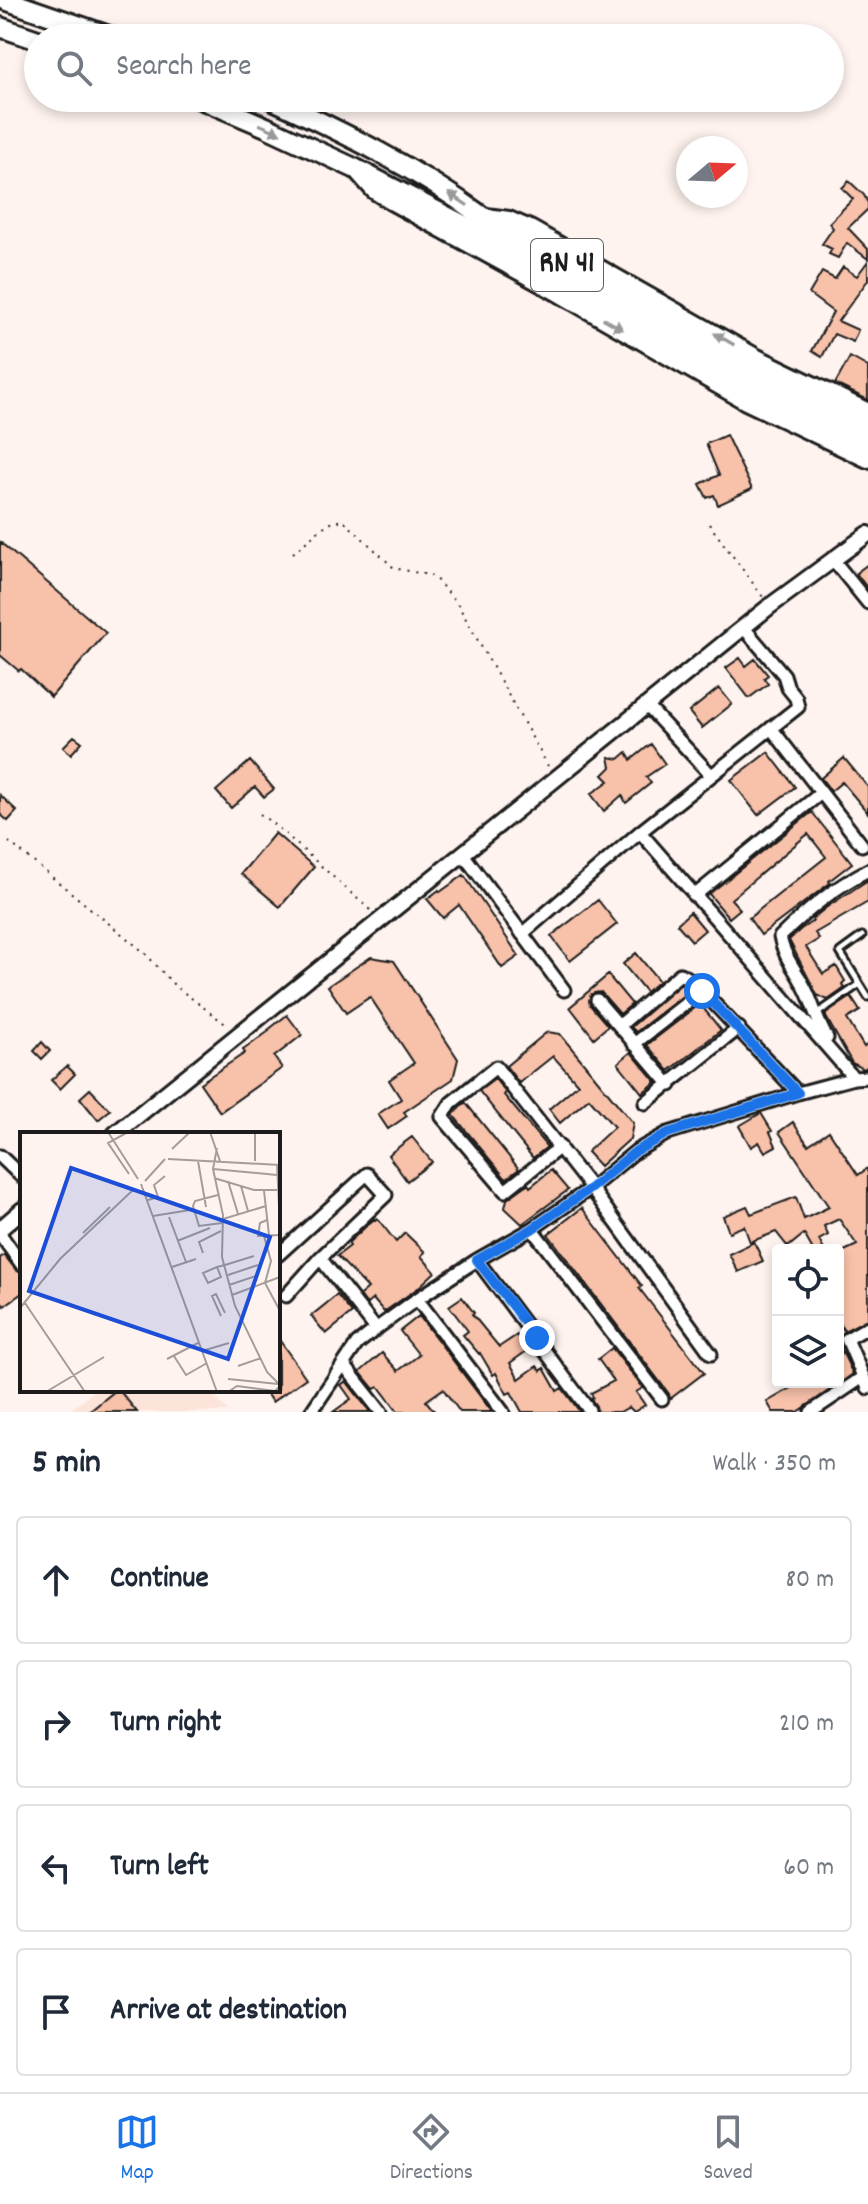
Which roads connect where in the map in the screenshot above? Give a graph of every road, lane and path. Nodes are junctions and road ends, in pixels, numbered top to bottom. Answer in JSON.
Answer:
{"nodes":[{"id":1,"x":5,"y":0,"type":"edge"},
{"id":2,"x":74,"y":24,"type":"edge"},
{"id":3,"x":0,"y":27,"type":"edge"},
{"id":4,"x":24,"y":35,"type":"edge"},
{"id":5,"x":231,"y":112,"type":"edge"},
{"id":6,"x":297,"y":112,"type":"edge"},
{"id":7,"x":356,"y":169,"type":"junction"},
{"id":8,"x":483,"y":217,"type":"junction"},
{"id":9,"x":868,"y":412,"type":"edge"},
{"id":10,"x":868,"y":427,"type":"edge"},
{"id":11,"x":868,"y":442,"type":"edge"},
{"id":12,"x":868,"y":459,"type":"edge"},
{"id":13,"x":709,"y":524,"type":"dead end"},
{"id":14,"x":868,"y":534,"type":"edge"},
{"id":15,"x":293,"y":553,"type":"dead end"},
{"id":16,"x":834,"y":561,"type":"junction"},
{"id":17,"x":868,"y":603,"type":"edge"},
{"id":18,"x":770,"y":606,"type":"junction"},
{"id":19,"x":744,"y":628,"type":"junction"},
{"id":20,"x":647,"y":706,"type":"junction"},
{"id":21,"x":771,"y":728,"type":"junction"},
{"id":22,"x":711,"y":775,"type":"junction"},
{"id":23,"x":556,"y":781,"type":"junction"},
{"id":24,"x":821,"y":793,"type":"junction"},
{"id":25,"x":260,"y":814,"type":"dead end"},
{"id":26,"x":640,"y":832,"type":"junction"},
{"id":27,"x":9,"y":842,"type":"dead end"},
{"id":28,"x":862,"y":845,"type":"dead end"},
{"id":29,"x":463,"y":854,"type":"junction"},
{"id":30,"x":868,"y":870,"type":"edge"},
{"id":31,"x":694,"y":896,"type":"junction"},
{"id":32,"x":380,"y":920,"type":"junction"},
{"id":33,"x":522,"y":934,"type":"junction"},
{"id":34,"x":862,"y":936,"type":"dead end"},
{"id":35,"x":860,"y":984,"type":"junction"},
{"id":36,"x":564,"y":990,"type":"dead end"},
{"id":37,"x":702,"y":991,"type":"junction"},
{"id":38,"x":868,"y":997,"type":"edge"},
{"id":39,"x":597,"y":1000,"type":"dead end"},
{"id":40,"x":815,"y":1015,"type":"junction"},
{"id":41,"x":619,"y":1026,"type":"junction"},
{"id":42,"x":739,"y":1028,"type":"junction"},
{"id":43,"x":239,"y":1034,"type":"junction"},
{"id":44,"x":634,"y":1044,"type":"junction"},
{"id":45,"x":868,"y":1077,"type":"edge"},
{"id":46,"x":854,"y":1078,"type":"junction"},
{"id":47,"x":670,"y":1085,"type":"junction"},
{"id":48,"x":798,"y":1093,"type":"junction"},
{"id":49,"x":645,"y":1103,"type":"dead end"},
{"id":50,"x":117,"y":1132,"type":"edge"},
{"id":51,"x":560,"y":1147,"type":"junction"},
{"id":52,"x":0,"y":1156,"type":"edge"},
{"id":53,"x":20,"y":1175,"type":"edge"},
{"id":54,"x":591,"y":1188,"type":"junction"},
{"id":55,"x":20,"y":1212,"type":"edge"},
{"id":56,"x":532,"y":1229,"type":"junction"},
{"id":57,"x":0,"y":1231,"type":"edge"},
{"id":58,"x":280,"y":1253,"type":"edge"},
{"id":59,"x":320,"y":1258,"type":"junction"},
{"id":60,"x":477,"y":1260,"type":"junction"},
{"id":61,"x":20,"y":1262,"type":"edge"},
{"id":62,"x":286,"y":1296,"type":"dead end"},
{"id":63,"x":417,"y":1299,"type":"junction"},
{"id":64,"x":868,"y":1327,"type":"edge"},
{"id":65,"x":376,"y":1329,"type":"junction"},
{"id":66,"x":711,"y":1354,"type":"dead end"},
{"id":67,"x":344,"y":1365,"type":"junction"},
{"id":68,"x":866,"y":1382,"type":"edge"},
{"id":69,"x":662,"y":1399,"type":"dead end"},
{"id":70,"x":589,"y":1410,"type":"dead end"},
{"id":71,"x":311,"y":1412,"type":"edge"},
{"id":72,"x":381,"y":1412,"type":"edge"},
{"id":73,"x":503,"y":1412,"type":"edge"},
{"id":74,"x":811,"y":1412,"type":"edge"}],
"edges":[{"from":1,"to":2,"type":"highway"},
{"from":3,"to":4,"type":"highway"},
{"from":5,"to":7,"type":"highway","number":"RN 41","one_way":true},
{"from":8,"to":6,"type":"highway","number":"RN 41","one_way":true},
{"from":7,"to":11,"type":"highway","number":"RN 41"},
{"from":7,"to":12,"type":"main road","one_way":true},
{"from":9,"to":8,"type":"main road","one_way":true},
{"from":8,"to":10,"type":"highway","number":"RN 41"},
{"from":13,"to":18,"type":"path"},
{"from":14,"to":16,"type":"street"},
{"from":15,"to":23,"type":"path"},
{"from":16,"to":17,"type":"street"},
{"from":16,"to":18,"type":"street"},
{"from":18,"to":19,"type":"street"},
{"from":19,"to":20,"type":"street"},
{"from":19,"to":21,"type":"street"},
{"from":20,"to":22,"type":"street"},
{"from":20,"to":23,"type":"street"},
{"from":21,"to":22,"type":"street"},
{"from":21,"to":24,"type":"street"},
{"from":22,"to":26,"type":"street"},
{"from":23,"to":29,"type":"street"},
{"from":24,"to":28,"type":"street"},
{"from":24,"to":31,"type":"street"},
{"from":25,"to":32,"type":"path"},
{"from":26,"to":31,"type":"street"},
{"from":26,"to":33,"type":"street"},
{"from":27,"to":43,"type":"path"},
{"from":29,"to":32,"type":"street"},
{"from":29,"to":33,"type":"street"},
{"from":30,"to":40,"type":"street"},
{"from":31,"to":46,"type":"street"},
{"from":32,"to":43,"type":"street"},
{"from":33,"to":36,"type":"street"},
{"from":34,"to":35,"type":"lane"},
{"from":35,"to":38,"type":"lane"},
{"from":35,"to":40,"type":"lane"},
{"from":37,"to":41,"type":"street"},
{"from":37,"to":42,"type":"street"},
{"from":37,"to":44,"type":"street"},
{"from":39,"to":41,"type":"street"},
{"from":40,"to":46,"type":"street"},
{"from":41,"to":44,"type":"street"},
{"from":42,"to":47,"type":"street"},
{"from":42,"to":48,"type":"street"},
{"from":43,"to":50,"type":"street"},
{"from":44,"to":47,"type":"street"},
{"from":45,"to":46,"type":"street"},
{"from":46,"to":48,"type":"street"},
{"from":47,"to":49,"type":"street"},
{"from":48,"to":54,"type":"street"},
{"from":51,"to":51,"type":"street"},
{"from":51,"to":54,"type":"street"},
{"from":52,"to":53,"type":"street"},
{"from":54,"to":56,"type":"street"},
{"from":54,"to":66,"type":"street"},
{"from":55,"to":57,"type":"street"},
{"from":56,"to":60,"type":"street"},
{"from":56,"to":69,"type":"street"},
{"from":57,"to":61,"type":"street"},
{"from":58,"to":59,"type":"street"},
{"from":59,"to":62,"type":"street"},
{"from":59,"to":65,"type":"street"},
{"from":60,"to":63,"type":"street"},
{"from":60,"to":70,"type":"street"},
{"from":63,"to":65,"type":"street"},
{"from":63,"to":73,"type":"street"},
{"from":64,"to":68,"type":"street"},
{"from":65,"to":67,"type":"street"},
{"from":67,"to":71,"type":"street"},
{"from":67,"to":72,"type":"street"},
{"from":68,"to":74,"type":"street"}]}
